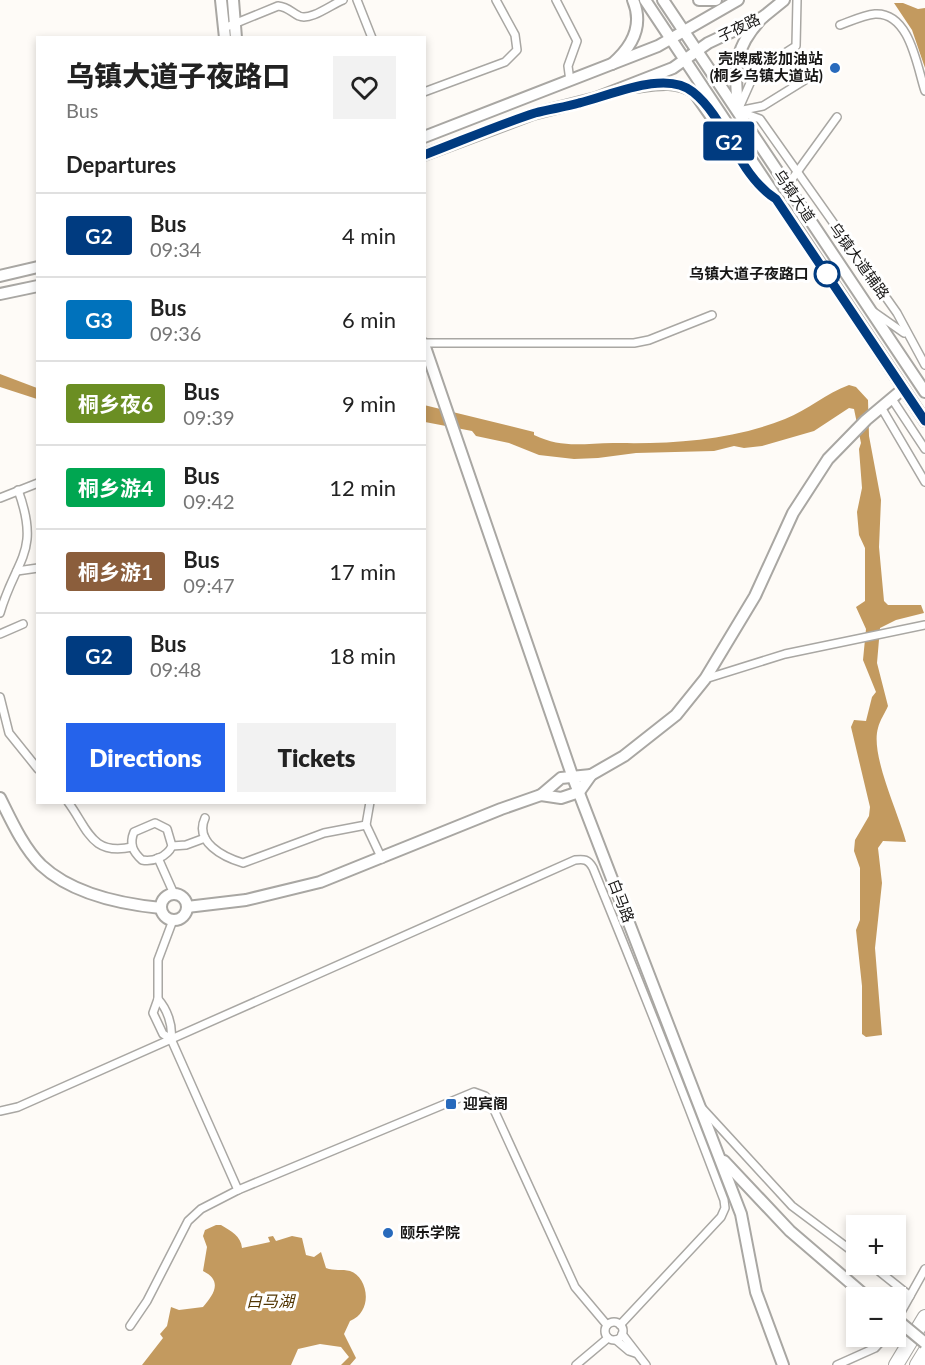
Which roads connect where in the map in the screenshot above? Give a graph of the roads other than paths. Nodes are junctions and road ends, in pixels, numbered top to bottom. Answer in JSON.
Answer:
{"nodes":[{"id":1,"x":221,"y":0,"type":"edge"},
{"id":2,"x":233,"y":0,"type":"edge"},
{"id":3,"x":344,"y":0,"type":"edge"},
{"id":4,"x":357,"y":0,"type":"edge"},
{"id":5,"x":496,"y":0,"type":"edge"},
{"id":6,"x":556,"y":0,"type":"edge"},
{"id":7,"x":633,"y":0,"type":"edge"},
{"id":8,"x":645,"y":0,"type":"edge"},
{"id":9,"x":663,"y":0,"type":"edge"},
{"id":10,"x":699,"y":0,"type":"edge"},
{"id":11,"x":716,"y":0,"type":"edge"},
{"id":12,"x":738,"y":0,"type":"edge"},
{"id":13,"x":784,"y":0,"type":"edge"},
{"id":14,"x":797,"y":0,"type":"edge"},
{"id":15,"x":763,"y":17,"type":"junction"},
{"id":16,"x":235,"y":23,"type":"junction"},
{"id":17,"x":840,"y":26,"type":"dead end"},
{"id":18,"x":684,"y":32,"type":"junction"},
{"id":19,"x":224,"y":33,"type":"edge"},
{"id":20,"x":236,"y":36,"type":"edge"},
{"id":21,"x":371,"y":36,"type":"edge"},
{"id":22,"x":672,"y":40,"type":"junction"},
{"id":23,"x":697,"y":50,"type":"junction"},
{"id":24,"x":685,"y":60,"type":"junction"},
{"id":25,"x":612,"y":64,"type":"junction"},
{"id":26,"x":813,"y":75,"type":"dead end"},
{"id":27,"x":570,"y":81,"type":"junction"},
{"id":28,"x":426,"y":91,"type":"edge"},
{"id":29,"x":615,"y":91,"type":"junction"},
{"id":30,"x":925,"y":91,"type":"edge"},
{"id":31,"x":738,"y":111,"type":"junction"},
{"id":32,"x":837,"y":117,"type":"dead end"},
{"id":33,"x":426,"y":136,"type":"edge"},
{"id":34,"x":426,"y":154,"type":"edge"},
{"id":35,"x":796,"y":172,"type":"junction"},
{"id":36,"x":787,"y":186,"type":"junction"},
{"id":37,"x":776,"y":199,"type":"junction"},
{"id":38,"x":810,"y":220,"type":"junction"},
{"id":39,"x":796,"y":229,"type":"junction"},
{"id":40,"x":36,"y":267,"type":"edge"},
{"id":41,"x":0,"y":276,"type":"edge"},
{"id":42,"x":36,"y":286,"type":"edge"},
{"id":43,"x":0,"y":294,"type":"edge"},
{"id":44,"x":869,"y":308,"type":"junction"},
{"id":45,"x":712,"y":315,"type":"dead end"},
{"id":46,"x":906,"y":334,"type":"junction"},
{"id":47,"x":426,"y":344,"type":"edge"},
{"id":48,"x":426,"y":349,"type":"edge"},
{"id":49,"x":925,"y":365,"type":"edge"},
{"id":50,"x":903,"y":389,"type":"junction"},
{"id":51,"x":925,"y":392,"type":"edge"},
{"id":52,"x":892,"y":399,"type":"junction"},
{"id":53,"x":880,"y":409,"type":"junction"},
{"id":54,"x":925,"y":421,"type":"edge"},
{"id":55,"x":925,"y":449,"type":"edge"},
{"id":56,"x":925,"y":482,"type":"edge"},
{"id":57,"x":36,"y":484,"type":"edge"},
{"id":58,"x":18,"y":490,"type":"junction"},
{"id":59,"x":0,"y":498,"type":"edge"},
{"id":60,"x":36,"y":568,"type":"edge"},
{"id":61,"x":17,"y":571,"type":"junction"},
{"id":62,"x":0,"y":613,"type":"edge"},
{"id":63,"x":23,"y":624,"type":"dead end"},
{"id":64,"x":925,"y":625,"type":"edge"},
{"id":65,"x":0,"y":634,"type":"edge"},
{"id":66,"x":705,"y":679,"type":"junction"},
{"id":67,"x":0,"y":697,"type":"edge"},
{"id":68,"x":36,"y":764,"type":"edge"},
{"id":69,"x":572,"y":775,"type":"junction"},
{"id":70,"x":591,"y":775,"type":"junction"},
{"id":71,"x":579,"y":792,"type":"junction"},
{"id":72,"x":542,"y":795,"type":"junction"},
{"id":73,"x":0,"y":798,"type":"edge"},
{"id":74,"x":69,"y":804,"type":"edge"},
{"id":75,"x":370,"y":804,"type":"edge"},
{"id":76,"x":205,"y":818,"type":"dead end"},
{"id":77,"x":366,"y":825,"type":"junction"},
{"id":78,"x":205,"y":838,"type":"junction"},
{"id":79,"x":172,"y":846,"type":"junction"},
{"id":80,"x":132,"y":847,"type":"junction"},
{"id":81,"x":158,"y":858,"type":"junction"},
{"id":82,"x":382,"y":858,"type":"junction"},
{"id":83,"x":174,"y":894,"type":"junction"},
{"id":84,"x":187,"y":907,"type":"junction"},
{"id":85,"x":161,"y":908,"type":"junction"},
{"id":86,"x":173,"y":920,"type":"junction"},
{"id":87,"x":158,"y":999,"type":"junction"},
{"id":88,"x":168,"y":1017,"type":"junction"},
{"id":89,"x":157,"y":1022,"type":"junction"},
{"id":90,"x":171,"y":1039,"type":"junction"},
{"id":91,"x":700,"y":1105,"type":"junction"},
{"id":92,"x":0,"y":1111,"type":"edge"},
{"id":93,"x":718,"y":1154,"type":"junction"},
{"id":94,"x":238,"y":1190,"type":"junction"},
{"id":95,"x":846,"y":1246,"type":"edge"},
{"id":96,"x":925,"y":1269,"type":"edge"},
{"id":97,"x":884,"y":1275,"type":"edge"},
{"id":98,"x":855,"y":1287,"type":"edge"},
{"id":99,"x":910,"y":1296,"type":"junction"},
{"id":100,"x":906,"y":1303,"type":"edge"},
{"id":101,"x":925,"y":1317,"type":"edge"},
{"id":102,"x":607,"y":1325,"type":"junction"},
{"id":103,"x":620,"y":1325,"type":"junction"},
{"id":104,"x":130,"y":1326,"type":"dead end"},
{"id":105,"x":906,"y":1328,"type":"edge"},
{"id":106,"x":622,"y":1334,"type":"junction"},
{"id":107,"x":608,"y":1338,"type":"junction"},
{"id":108,"x":616,"y":1340,"type":"junction"},
{"id":109,"x":925,"y":1343,"type":"edge"},
{"id":110,"x":876,"y":1347,"type":"edge"},
{"id":111,"x":925,"y":1352,"type":"edge"},
{"id":112,"x":635,"y":1353,"type":"junction"},
{"id":113,"x":576,"y":1365,"type":"edge"},
{"id":114,"x":646,"y":1365,"type":"edge"},
{"id":115,"x":783,"y":1365,"type":"edge"},
{"id":116,"x":837,"y":1365,"type":"edge"},
{"id":117,"x":896,"y":1365,"type":"edge"},
{"id":118,"x":917,"y":1365,"type":"edge"}],
"edges":[{"from":1,"to":19,"type":"street"},
{"from":2,"to":16,"type":"street"},
{"from":3,"to":16,"type":"street"},
{"from":4,"to":21,"type":"street"},
{"from":5,"to":28,"type":"street"},
{"from":6,"to":27,"type":"street"},
{"from":7,"to":25,"type":"street"},
{"from":8,"to":22,"type":"street","name":"乌镇大道"},
{"from":9,"to":18,"type":"street","name":"乌镇大道"},
{"from":10,"to":11,"type":"street"},
{"from":12,"to":18,"type":"street","name":"子夜路"},
{"from":13,"to":15,"type":"street","name":"子夜路"},
{"from":14,"to":31,"type":"street"},
{"from":15,"to":23,"type":"street","name":"子夜路"},
{"from":15,"to":31,"type":"street"},
{"from":16,"to":19,"type":"street"},
{"from":16,"to":20,"type":"street"},
{"from":17,"to":30,"type":"street"},
{"from":18,"to":22,"type":"street","name":"子夜路"},
{"from":18,"to":23,"type":"street","name":"乌镇大道"},
{"from":22,"to":24,"type":"street","name":"乌镇大道"},
{"from":22,"to":25,"type":"street","name":"子夜路"},
{"from":23,"to":24,"type":"street","name":"子夜路"},
{"from":23,"to":31,"type":"street","name":"乌镇大道"},
{"from":24,"to":29,"type":"street","name":"子夜路"},
{"from":24,"to":37,"type":"street","name":"乌镇大道"},
{"from":25,"to":27,"type":"street","name":"子夜路"},
{"from":26,"to":31,"type":"street"},
{"from":27,"to":33,"type":"street","name":"子夜路"},
{"from":29,"to":34,"type":"street","name":"子夜路"},
{"from":29,"to":37,"type":"street"},
{"from":31,"to":35,"type":"street","name":"乌镇大道辅路"},
{"from":31,"to":36,"type":"street","name":"乌镇大道"},
{"from":32,"to":35,"type":"street"},
{"from":35,"to":36,"type":"street"},
{"from":35,"to":46,"type":"street","name":"乌镇大道辅路"},
{"from":36,"to":38,"type":"street","name":"乌镇大道"},
{"from":37,"to":39,"type":"street","name":"乌镇大道"},
{"from":38,"to":39,"type":"street"},
{"from":38,"to":44,"type":"street","name":"乌镇大道"},
{"from":39,"to":50,"type":"street","name":"乌镇大道"},
{"from":40,"to":41,"type":"street"},
{"from":42,"to":43,"type":"street"},
{"from":44,"to":46,"type":"street"},
{"from":44,"to":51,"type":"street","name":"乌镇大道"},
{"from":45,"to":47,"type":"street"},
{"from":46,"to":49,"type":"street","name":"乌镇大道辅路"},
{"from":48,"to":69,"type":"street","name":"白马路"},
{"from":50,"to":52,"type":"street"},
{"from":50,"to":54,"type":"street","name":"乌镇大道"},
{"from":52,"to":53,"type":"street"},
{"from":52,"to":55,"type":"street"},
{"from":53,"to":56,"type":"street"},
{"from":53,"to":66,"type":"street"},
{"from":57,"to":58,"type":"street"},
{"from":58,"to":59,"type":"street"},
{"from":58,"to":61,"type":"street"},
{"from":60,"to":61,"type":"street"},
{"from":61,"to":62,"type":"street"},
{"from":63,"to":65,"type":"street"},
{"from":64,"to":66,"type":"street"},
{"from":66,"to":70,"type":"street"},
{"from":67,"to":68,"type":"street"},
{"from":69,"to":70,"type":"street"},
{"from":69,"to":71,"type":"street","name":"白马路"},
{"from":69,"to":72,"type":"street"},
{"from":70,"to":71,"type":"street"},
{"from":71,"to":72,"type":"street"},
{"from":71,"to":91,"type":"street","name":"白马路"},
{"from":72,"to":82,"type":"street"},
{"from":73,"to":85,"type":"street"},
{"from":74,"to":80,"type":"street"},
{"from":75,"to":77,"type":"street"},
{"from":76,"to":78,"type":"street"},
{"from":77,"to":78,"type":"street"},
{"from":77,"to":82,"type":"street"},
{"from":78,"to":79,"type":"street"},
{"from":79,"to":80,"type":"street"},
{"from":79,"to":81,"type":"street"},
{"from":80,"to":81,"type":"street"},
{"from":81,"to":83,"type":"street"},
{"from":82,"to":84,"type":"street"},
{"from":83,"to":84,"type":"street"},
{"from":83,"to":85,"type":"street"},
{"from":84,"to":86,"type":"street"},
{"from":85,"to":86,"type":"street"},
{"from":86,"to":87,"type":"street"},
{"from":87,"to":88,"type":"street"},
{"from":87,"to":89,"type":"street"},
{"from":88,"to":89,"type":"street"},
{"from":88,"to":90,"type":"street"},
{"from":89,"to":90,"type":"street"},
{"from":90,"to":92,"type":"street"},
{"from":90,"to":94,"type":"street"},
{"from":90,"to":103,"type":"street"},
{"from":91,"to":93,"type":"street","name":"白马路"},
{"from":91,"to":95,"type":"street"},
{"from":93,"to":98,"type":"street"},
{"from":93,"to":115,"type":"street","name":"白马路"},
{"from":94,"to":102,"type":"street"},
{"from":94,"to":104,"type":"street"},
{"from":96,"to":99,"type":"street"},
{"from":97,"to":99,"type":"street"},
{"from":99,"to":100,"type":"street"},
{"from":101,"to":117,"type":"highway"},
{"from":102,"to":103,"type":"street"},
{"from":102,"to":107,"type":"street"},
{"from":103,"to":106,"type":"street"},
{"from":105,"to":109,"type":"street","bridge":true},
{"from":106,"to":108,"type":"street"},
{"from":106,"to":112,"type":"street"},
{"from":107,"to":108,"type":"street"},
{"from":107,"to":113,"type":"street"},
{"from":108,"to":112,"type":"street"},
{"from":110,"to":116,"type":"street"},
{"from":111,"to":118,"type":"highway"},
{"from":112,"to":114,"type":"street"}]}
